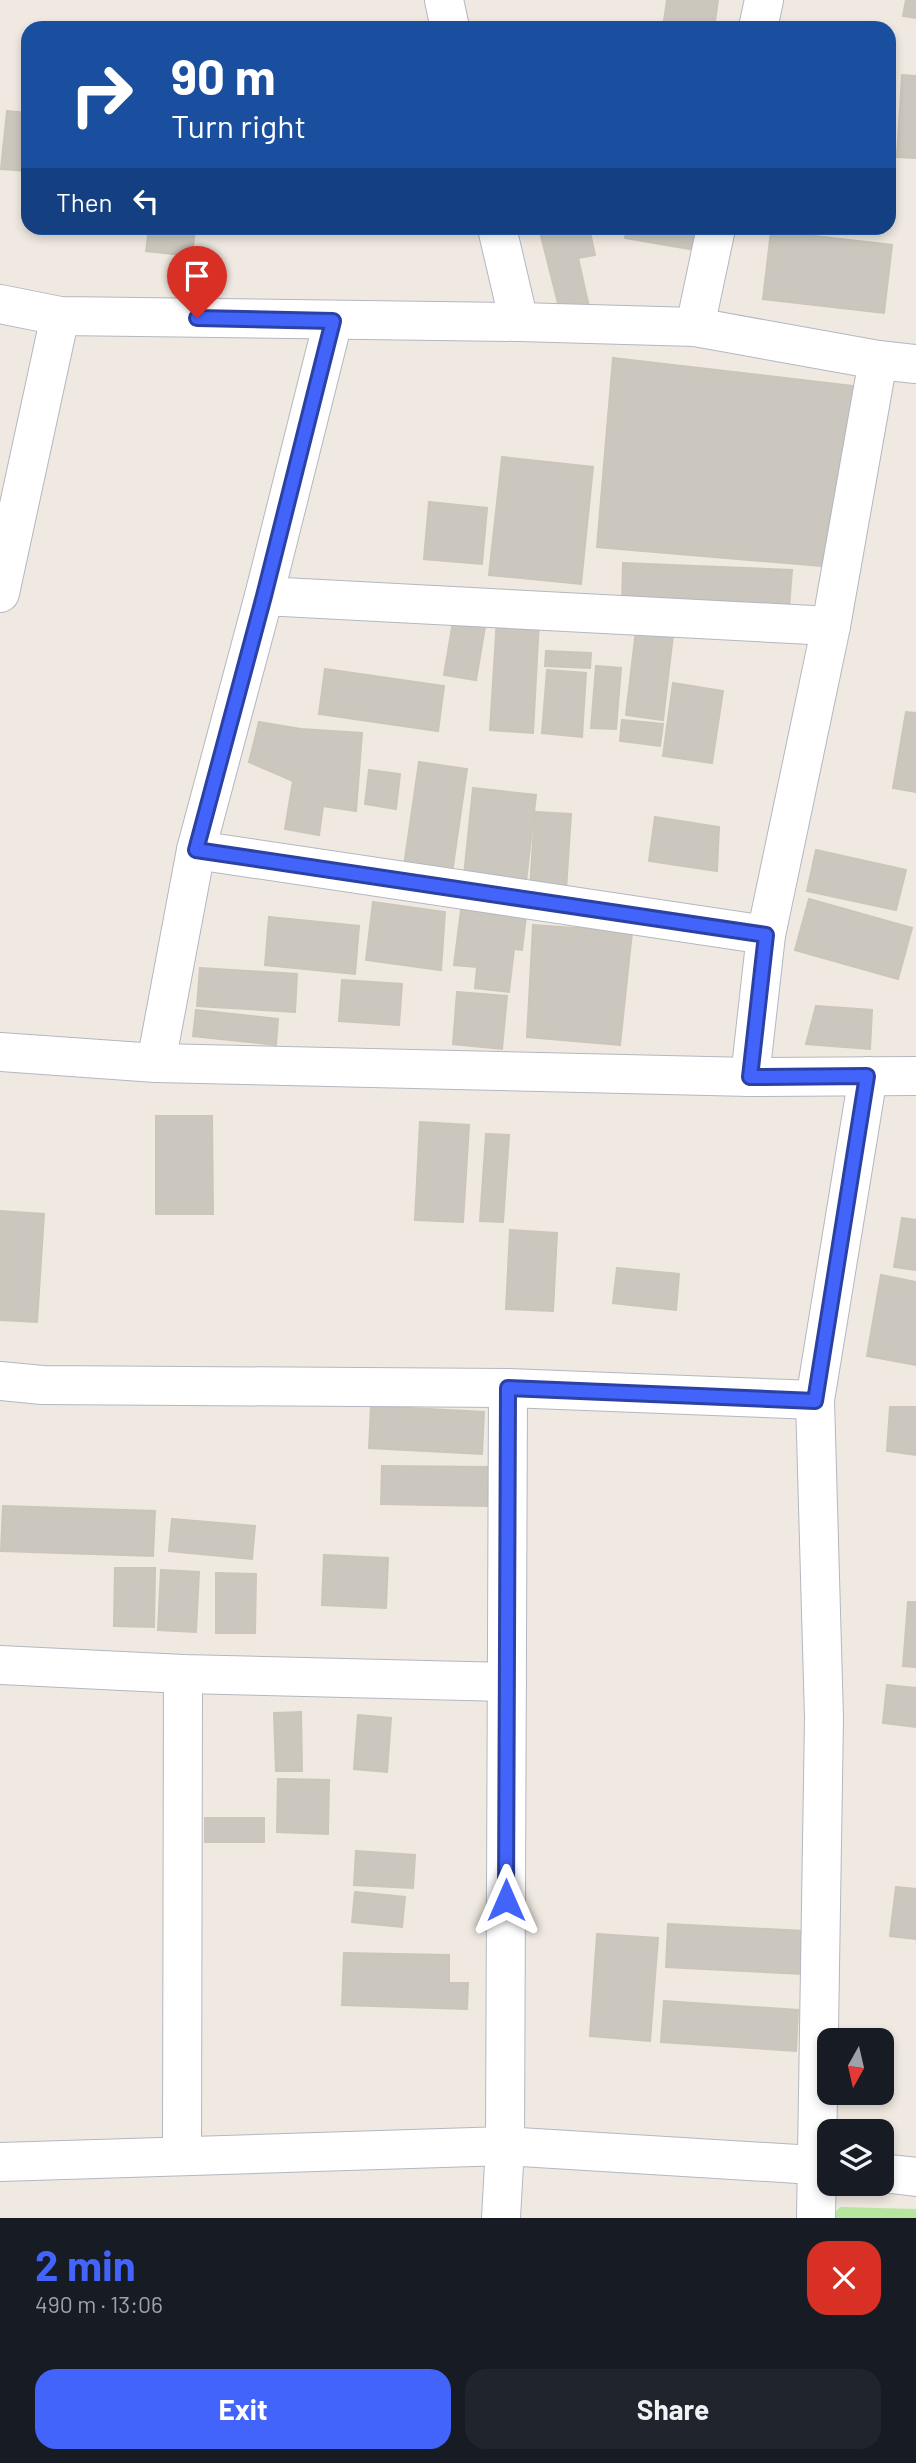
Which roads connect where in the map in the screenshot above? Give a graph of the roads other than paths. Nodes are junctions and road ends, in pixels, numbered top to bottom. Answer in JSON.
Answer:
{"nodes":[{"id":1,"x":443,"y":0,"type":"edge"},
{"id":2,"x":764,"y":0,"type":"edge"},
{"id":3,"x":448,"y":21,"type":"edge"},
{"id":4,"x":760,"y":21,"type":"edge"},
{"id":5,"x":499,"y":235,"type":"edge"},
{"id":6,"x":715,"y":235,"type":"edge"},
{"id":7,"x":0,"y":304,"type":"edge"},
{"id":8,"x":61,"y":316,"type":"junction"},
{"id":9,"x":333,"y":321,"type":"junction"},
{"id":10,"x":519,"y":322,"type":"junction"},
{"id":11,"x":695,"y":327,"type":"junction"},
{"id":12,"x":878,"y":360,"type":"junction"},
{"id":13,"x":916,"y":364,"type":"edge"},
{"id":14,"x":0,"y":593,"type":"edge"},
{"id":15,"x":264,"y":596,"type":"junction"},
{"id":16,"x":831,"y":626,"type":"junction"},
{"id":17,"x":196,"y":850,"type":"junction"},
{"id":18,"x":766,"y":935,"type":"junction"},
{"id":19,"x":0,"y":1052,"type":"edge"},
{"id":20,"x":156,"y":1063,"type":"junction"},
{"id":21,"x":867,"y":1076,"type":"junction"},
{"id":22,"x":916,"y":1076,"type":"edge"},
{"id":23,"x":750,"y":1077,"type":"junction"},
{"id":24,"x":0,"y":1381,"type":"edge"},
{"id":25,"x":508,"y":1388,"type":"junction"},
{"id":26,"x":815,"y":1401,"type":"junction"},
{"id":27,"x":0,"y":1665,"type":"edge"},
{"id":28,"x":183,"y":1674,"type":"junction"},
{"id":29,"x":507,"y":1682,"type":"junction"},
{"id":30,"x":823,"y":2119,"type":"edge"},
{"id":31,"x":505,"y":2146,"type":"junction"},
{"id":32,"x":182,"y":2156,"type":"junction"},
{"id":33,"x":0,"y":2162,"type":"edge"},
{"id":34,"x":817,"y":2165,"type":"edge"},
{"id":35,"x":894,"y":2174,"type":"edge"},
{"id":36,"x":916,"y":2177,"type":"edge"},
{"id":37,"x":819,"y":2196,"type":"edge"},
{"id":38,"x":501,"y":2218,"type":"edge"},
{"id":39,"x":816,"y":2218,"type":"edge"}],
"edges":[{"from":1,"to":3,"type":"street"},
{"from":2,"to":4,"type":"street"},
{"from":5,"to":10,"type":"street"},
{"from":6,"to":11,"type":"street"},
{"from":7,"to":8,"type":"street"},
{"from":8,"to":9,"type":"street"},
{"from":8,"to":14,"type":"street"},
{"from":9,"to":10,"type":"street"},
{"from":9,"to":15,"type":"street"},
{"from":10,"to":11,"type":"street"},
{"from":11,"to":12,"type":"street"},
{"from":12,"to":13,"type":"street"},
{"from":12,"to":16,"type":"street"},
{"from":15,"to":16,"type":"street"},
{"from":15,"to":17,"type":"street"},
{"from":16,"to":18,"type":"street"},
{"from":17,"to":18,"type":"street"},
{"from":17,"to":20,"type":"street"},
{"from":18,"to":23,"type":"street"},
{"from":19,"to":20,"type":"street"},
{"from":20,"to":23,"type":"street"},
{"from":21,"to":22,"type":"street"},
{"from":21,"to":23,"type":"street"},
{"from":21,"to":26,"type":"street"},
{"from":24,"to":25,"type":"street"},
{"from":25,"to":26,"type":"street"},
{"from":25,"to":29,"type":"street"},
{"from":26,"to":30,"type":"street"},
{"from":27,"to":28,"type":"street"},
{"from":28,"to":29,"type":"street"},
{"from":28,"to":32,"type":"street"},
{"from":29,"to":31,"type":"street"},
{"from":31,"to":32,"type":"street"},
{"from":31,"to":34,"type":"street"},
{"from":31,"to":38,"type":"street"},
{"from":32,"to":33,"type":"street"},
{"from":35,"to":36,"type":"street"},
{"from":37,"to":39,"type":"street"}]}
